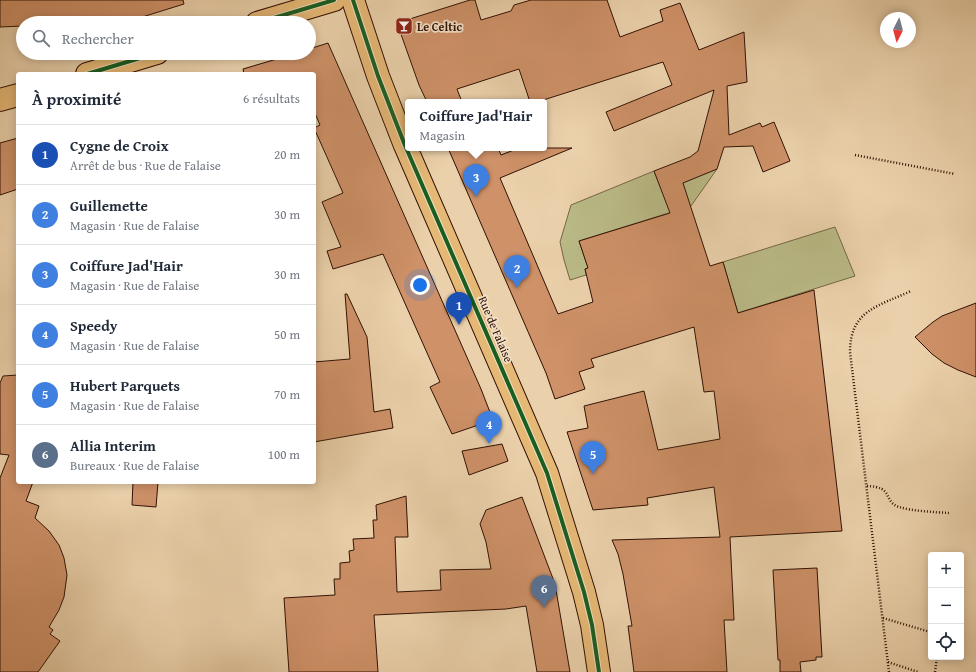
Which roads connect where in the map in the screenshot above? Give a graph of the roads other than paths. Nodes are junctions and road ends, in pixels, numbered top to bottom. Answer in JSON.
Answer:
{"nodes":[{"id":1,"x":334,"y":0,"type":"edge"},
{"id":2,"x":353,"y":0,"type":"edge"},
{"id":3,"x":280,"y":16,"type":"edge"},
{"id":4,"x":134,"y":60,"type":"edge"},
{"id":5,"x":94,"y":72,"type":"edge"},
{"id":6,"x":16,"y":96,"type":"edge"},
{"id":7,"x":0,"y":100,"type":"edge"},
{"id":8,"x":405,"y":145,"type":"edge"},
{"id":9,"x":407,"y":151,"type":"edge"},
{"id":10,"x":599,"y":672,"type":"edge"}],
"edges":[{"from":1,"to":3,"type":"main road"},
{"from":2,"to":8,"type":"main road","name":"Rue de Falaise"},
{"from":4,"to":5,"type":"main road"},
{"from":6,"to":7,"type":"main road"},
{"from":9,"to":10,"type":"main road","name":"Rue de Falaise"}]}
